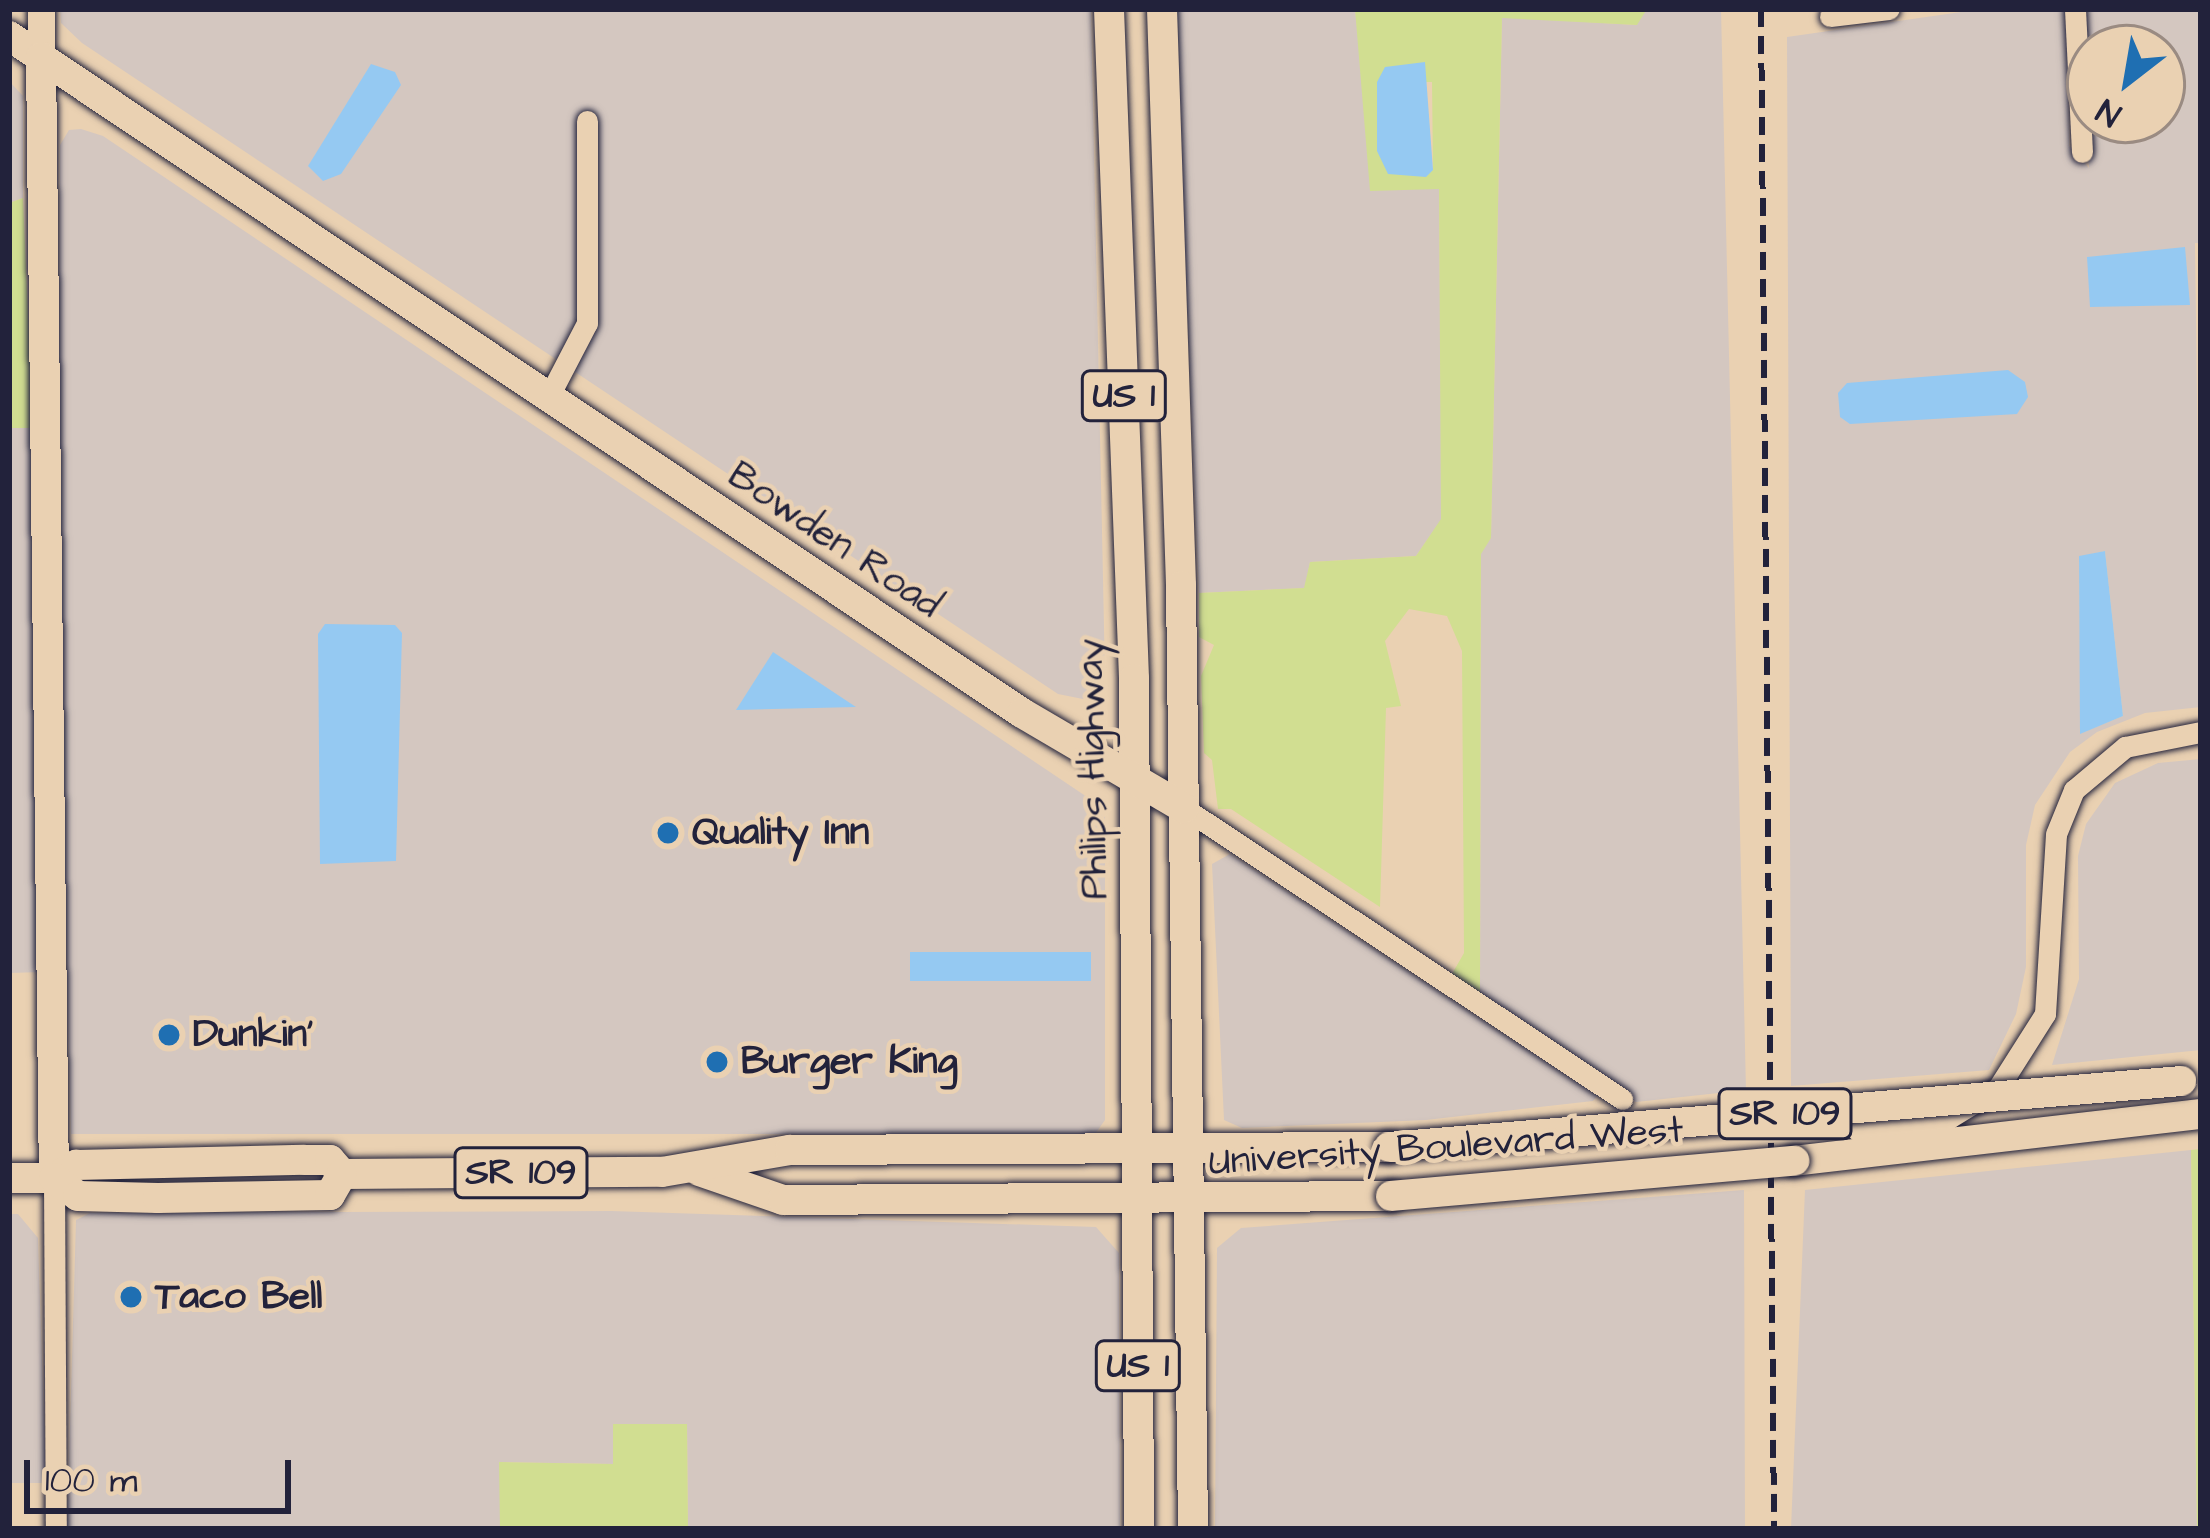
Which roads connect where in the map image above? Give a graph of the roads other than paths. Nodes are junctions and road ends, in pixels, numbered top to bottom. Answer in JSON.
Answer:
{"nodes":[{"id":1,"x":40,"y":9,"type":"edge"},
{"id":2,"x":1109,"y":9,"type":"edge"},
{"id":3,"x":1162,"y":9,"type":"edge"},
{"id":4,"x":1889,"y":9,"type":"edge"},
{"id":5,"x":2075,"y":9,"type":"edge"},
{"id":6,"x":1830,"y":16,"type":"dead end"},
{"id":7,"x":9,"y":36,"type":"edge"},
{"id":8,"x":41,"y":57,"type":"junction"},
{"id":9,"x":1166,"y":108,"type":"junction"},
{"id":10,"x":1114,"y":111,"type":"junction"},
{"id":11,"x":587,"y":121,"type":"dead end"},
{"id":12,"x":2082,"y":152,"type":"dead end"},
{"id":13,"x":549,"y":396,"type":"junction"},
{"id":14,"x":2201,"y":732,"type":"edge"},
{"id":15,"x":1132,"y":784,"type":"junction"},
{"id":16,"x":1184,"y":808,"type":"junction"},
{"id":17,"x":2191,"y":1080,"type":"edge"},
{"id":18,"x":1622,"y":1100,"type":"dead end"},
{"id":19,"x":2190,"y":1115,"type":"edge"},
{"id":20,"x":1857,"y":1130,"type":"dead end"},
{"id":21,"x":1136,"y":1149,"type":"junction"},
{"id":22,"x":1188,"y":1149,"type":"junction"},
{"id":23,"x":699,"y":1171,"type":"junction"},
{"id":24,"x":9,"y":1178,"type":"edge"},
{"id":25,"x":54,"y":1178,"type":"junction"},
{"id":26,"x":1136,"y":1202,"type":"junction"},
{"id":27,"x":1191,"y":1202,"type":"junction"},
{"id":28,"x":56,"y":1529,"type":"edge"},
{"id":29,"x":1139,"y":1529,"type":"edge"},
{"id":30,"x":1193,"y":1529,"type":"edge"}],
"edges":[{"from":1,"to":8,"type":"street"},
{"from":2,"to":10,"type":"main road","name":"Philips Highway","number":"US 1"},
{"from":3,"to":9,"type":"main road","number":"US 1"},
{"from":4,"to":6,"type":"street"},
{"from":5,"to":12,"type":"street"},
{"from":7,"to":8,"type":"main road","name":"Bowden Road"},
{"from":8,"to":13,"type":"main road","name":"Bowden Road"},
{"from":8,"to":25,"type":"main road"},
{"from":9,"to":10,"type":"main road"},
{"from":9,"to":16,"type":"main road","number":"US 1"},
{"from":10,"to":15,"type":"main road","name":"Philips Highway","number":"US 1"},
{"from":11,"to":13,"type":"street"},
{"from":13,"to":15,"type":"main road","name":"Bowden Road"},
{"from":14,"to":20,"type":"street"},
{"from":15,"to":16,"type":"main road","name":"Bowden Road"},
{"from":15,"to":21,"type":"main road","name":"Philips Highway","number":"US 1"},
{"from":16,"to":18,"type":"street","name":"Bowden Road"},
{"from":16,"to":22,"type":"main road","number":"US 1"},
{"from":17,"to":22,"type":"main road","name":"University Boulevard West","number":"SR 109","bridge":true},
{"from":19,"to":27,"type":"main road","name":"University Boulevard West","number":"SR 109","bridge":true},
{"from":21,"to":22,"type":"main road","name":"University Boulevard West","number":"SR 109"},
{"from":21,"to":23,"type":"main road","name":"University Boulevard West","number":"SR 109"},
{"from":21,"to":26,"type":"main road","name":"Philips Highway","number":"US 1"},
{"from":22,"to":27,"type":"main road","number":"US 1"},
{"from":23,"to":25,"type":"main road","name":"University Boulevard West","number":"SR 109"},
{"from":23,"to":26,"type":"main road","name":"University Boulevard West","number":"SR 109"},
{"from":24,"to":25,"type":"main road","name":"University Boulevard West","number":"SR 109"},
{"from":25,"to":28,"type":"street"},
{"from":26,"to":27,"type":"main road","name":"University Boulevard West","number":"SR 109"},
{"from":26,"to":29,"type":"main road","name":"Philips Highway","number":"US 1"},
{"from":27,"to":30,"type":"main road","number":"US 1"}]}
